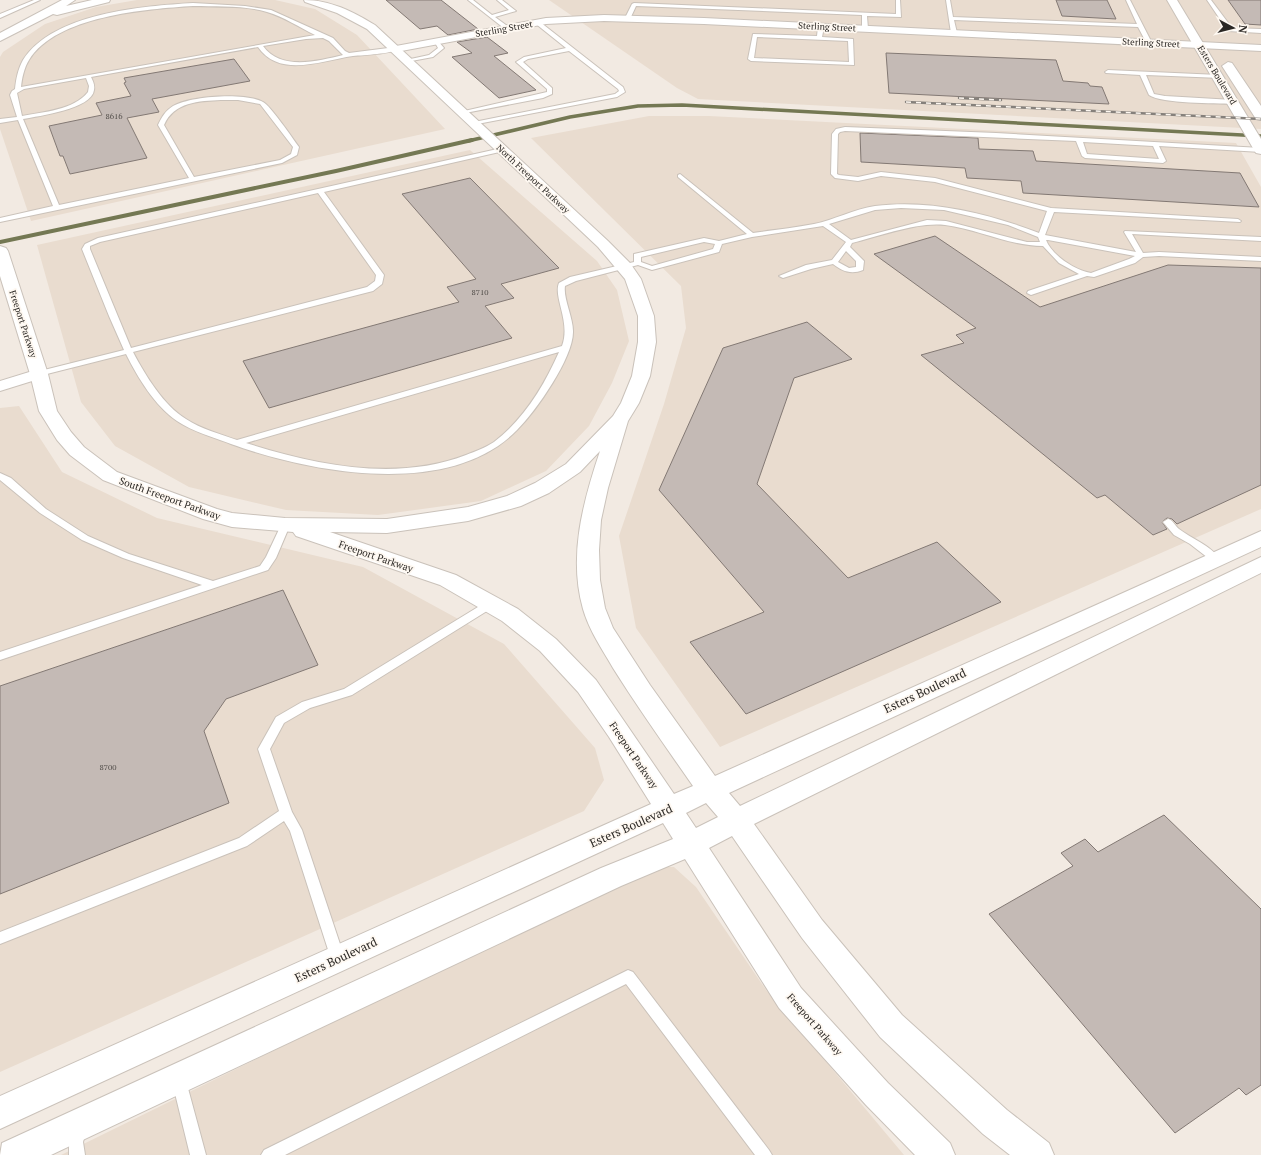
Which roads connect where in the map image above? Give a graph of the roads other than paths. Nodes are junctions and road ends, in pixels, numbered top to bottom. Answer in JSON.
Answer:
{"nodes":[{"id":1,"x":38,"y":0,"type":"edge"},
{"id":2,"x":70,"y":0,"type":"edge"},
{"id":3,"x":105,"y":0,"type":"edge"},
{"id":4,"x":309,"y":0,"type":"edge"},
{"id":5,"x":470,"y":0,"type":"edge"},
{"id":6,"x":499,"y":0,"type":"edge"},
{"id":7,"x":898,"y":0,"type":"edge"},
{"id":8,"x":948,"y":0,"type":"edge"},
{"id":9,"x":1128,"y":0,"type":"edge"},
{"id":10,"x":1172,"y":0,"type":"edge"},
{"id":11,"x":1209,"y":0,"type":"edge"},
{"id":12,"x":777,"y":10,"type":"junction"},
{"id":13,"x":864,"y":14,"type":"junction"},
{"id":14,"x":0,"y":16,"type":"edge"},
{"id":15,"x":40,"y":17,"type":"junction"},
{"id":16,"x":491,"y":17,"type":"junction"},
{"id":17,"x":628,"y":18,"type":"junction"},
{"id":18,"x":951,"y":18,"type":"junction"},
{"id":19,"x":538,"y":23,"type":"junction"},
{"id":20,"x":776,"y":25,"type":"junction"},
{"id":21,"x":1140,"y":26,"type":"junction"},
{"id":22,"x":821,"y":27,"type":"junction"},
{"id":23,"x":507,"y":28,"type":"junction"},
{"id":24,"x":865,"y":29,"type":"junction"},
{"id":25,"x":1261,"y":31,"type":"edge"},
{"id":26,"x":1207,"y":32,"type":"dead end"},
{"id":27,"x":954,"y":33,"type":"junction"},
{"id":28,"x":0,"y":37,"type":"edge"},
{"id":29,"x":323,"y":37,"type":"junction"},
{"id":30,"x":819,"y":38,"type":"junction"},
{"id":31,"x":436,"y":42,"type":"junction"},
{"id":32,"x":1149,"y":43,"type":"junction"},
{"id":33,"x":1200,"y":45,"type":"junction"},
{"id":34,"x":260,"y":46,"type":"junction"},
{"id":35,"x":1216,"y":46,"type":"junction"},
{"id":36,"x":1261,"y":48,"type":"edge"},
{"id":37,"x":396,"y":49,"type":"junction"},
{"id":38,"x":570,"y":50,"type":"junction"},
{"id":39,"x":349,"y":55,"type":"junction"},
{"id":40,"x":408,"y":61,"type":"junction"},
{"id":41,"x":1108,"y":72,"type":"dead end"},
{"id":42,"x":1142,"y":73,"type":"junction"},
{"id":43,"x":88,"y":77,"type":"junction"},
{"id":44,"x":1219,"y":77,"type":"junction"},
{"id":45,"x":18,"y":90,"type":"junction"},
{"id":46,"x":1233,"y":102,"type":"junction"},
{"id":47,"x":462,"y":113,"type":"junction"},
{"id":48,"x":1261,"y":116,"type":"edge"},
{"id":49,"x":20,"y":118,"type":"junction"},
{"id":50,"x":0,"y":122,"type":"edge"},
{"id":51,"x":474,"y":124,"type":"junction"},
{"id":52,"x":1079,"y":140,"type":"junction"},
{"id":53,"x":1257,"y":142,"type":"edge"},
{"id":54,"x":1155,"y":144,"type":"junction"},
{"id":55,"x":500,"y":149,"type":"junction"},
{"id":56,"x":680,"y":176,"type":"dead end"},
{"id":57,"x":193,"y":180,"type":"junction"},
{"id":58,"x":320,"y":191,"type":"junction"},
{"id":59,"x":57,"y":207,"type":"junction"},
{"id":60,"x":1052,"y":210,"type":"junction"},
{"id":61,"x":0,"y":220,"type":"edge"},
{"id":62,"x":1238,"y":221,"type":"dead end"},
{"id":63,"x":824,"y":223,"type":"junction"},
{"id":64,"x":752,"y":235,"type":"junction"},
{"id":65,"x":1041,"y":236,"type":"junction"},
{"id":66,"x":1261,"y":239,"type":"edge"},
{"id":67,"x":719,"y":243,"type":"junction"},
{"id":68,"x":1044,"y":244,"type":"junction"},
{"id":69,"x":848,"y":245,"type":"junction"},
{"id":70,"x":1141,"y":255,"type":"junction"},
{"id":71,"x":1,"y":257,"type":"edge"},
{"id":72,"x":1261,"y":259,"type":"edge"},
{"id":73,"x":834,"y":262,"type":"junction"},
{"id":74,"x":631,"y":265,"type":"junction"},
{"id":75,"x":1084,"y":275,"type":"junction"},
{"id":76,"x":783,"y":276,"type":"dead end"},
{"id":77,"x":1031,"y":293,"type":"dead end"},
{"id":78,"x":564,"y":348,"type":"junction"},
{"id":79,"x":128,"y":352,"type":"junction"},
{"id":80,"x":39,"y":374,"type":"junction"},
{"id":81,"x":0,"y":386,"type":"edge"},
{"id":82,"x":620,"y":419,"type":"junction"},
{"id":83,"x":236,"y":442,"type":"junction"},
{"id":84,"x":0,"y":476,"type":"edge"},
{"id":85,"x":285,"y":525,"type":"junction"},
{"id":86,"x":1261,"y":538,"type":"edge"},
{"id":87,"x":1190,"y":539,"type":"dead end"},
{"id":88,"x":1215,"y":559,"type":"junction"},
{"id":89,"x":1261,"y":564,"type":"edge"},
{"id":90,"x":213,"y":585,"type":"junction"},
{"id":91,"x":491,"y":603,"type":"junction"},
{"id":92,"x":0,"y":656,"type":"edge"},
{"id":93,"x":712,"y":790,"type":"junction"},
{"id":94,"x":670,"y":808,"type":"junction"},
{"id":95,"x":286,"y":813,"type":"junction"},
{"id":96,"x":736,"y":820,"type":"junction"},
{"id":97,"x":691,"y":844,"type":"junction"},
{"id":98,"x":0,"y":938,"type":"edge"},
{"id":99,"x":338,"y":959,"type":"junction"},
{"id":100,"x":178,"y":1078,"type":"junction"},
{"id":101,"x":0,"y":1112,"type":"edge"},
{"id":102,"x":81,"y":1124,"type":"junction"},
{"id":103,"x":14,"y":1155,"type":"edge"},
{"id":104,"x":77,"y":1155,"type":"edge"},
{"id":105,"x":198,"y":1155,"type":"edge"},
{"id":106,"x":269,"y":1155,"type":"edge"},
{"id":107,"x":764,"y":1155,"type":"edge"},
{"id":108,"x":938,"y":1155,"type":"edge"},
{"id":109,"x":1037,"y":1155,"type":"edge"}],
"edges":[{"from":1,"to":14,"type":"lane"},
{"from":2,"to":15,"type":"main road"},
{"from":3,"to":15,"type":"main road"},
{"from":4,"to":37,"type":"main road","name":"North Freeport Parkway"},
{"from":5,"to":16,"type":"lane"},
{"from":6,"to":16,"type":"lane"},
{"from":7,"to":13,"type":"lane"},
{"from":8,"to":18,"type":"lane"},
{"from":9,"to":21,"type":"lane"},
{"from":10,"to":33,"type":"main road","name":"Esters Boulevard"},
{"from":11,"to":25,"type":"lane"},
{"from":12,"to":13,"type":"lane"},
{"from":12,"to":17,"type":"lane"},
{"from":12,"to":20,"type":"lane"},
{"from":13,"to":24,"type":"lane"},
{"from":15,"to":28,"type":"main road"},
{"from":16,"to":23,"type":"lane"},
{"from":17,"to":19,"type":"street","name":"Sterling Street"},
{"from":17,"to":20,"type":"street","name":"Sterling Street"},
{"from":18,"to":21,"type":"lane"},
{"from":18,"to":27,"type":"lane"},
{"from":19,"to":23,"type":"street","name":"Sterling Street"},
{"from":19,"to":38,"type":"lane"},
{"from":20,"to":22,"type":"street","name":"Sterling Street"},
{"from":21,"to":32,"type":"lane"},
{"from":22,"to":24,"type":"street","name":"Sterling Street"},
{"from":22,"to":30,"type":"lane"},
{"from":23,"to":31,"type":"street","name":"Sterling Street"},
{"from":24,"to":27,"type":"street","name":"Sterling Street"},
{"from":26,"to":35,"type":"main road","name":"Esters Boulevard"},
{"from":27,"to":32,"type":"street","name":"Sterling Street"},
{"from":29,"to":34,"type":"lane"},
{"from":29,"to":39,"type":"lane"},
{"from":29,"to":45,"type":"lane"},
{"from":30,"to":30,"type":"lane"},
{"from":31,"to":37,"type":"street","name":"Sterling Street"},
{"from":31,"to":40,"type":"lane"},
{"from":32,"to":33,"type":"street","name":"Sterling Street"},
{"from":33,"to":35,"type":"street","name":"Sterling Street"},
{"from":33,"to":44,"type":"main road","name":"Esters Boulevard"},
{"from":34,"to":39,"type":"lane"},
{"from":34,"to":43,"type":"lane"},
{"from":35,"to":36,"type":"street","name":"Sterling Street"},
{"from":35,"to":48,"type":"main road","name":"Esters Boulevard"},
{"from":37,"to":39,"type":"lane"},
{"from":37,"to":40,"type":"main road","name":"North Freeport Parkway"},
{"from":38,"to":47,"type":"lane"},
{"from":38,"to":51,"type":"lane"},
{"from":40,"to":47,"type":"main road","name":"North Freeport Parkway"},
{"from":41,"to":42,"type":"lane"},
{"from":42,"to":44,"type":"lane"},
{"from":42,"to":46,"type":"lane"},
{"from":43,"to":45,"type":"lane"},
{"from":43,"to":49,"type":"lane"},
{"from":44,"to":46,"type":"main road","name":"Esters Boulevard"},
{"from":45,"to":49,"type":"lane"},
{"from":46,"to":53,"type":"main road","name":"Esters Boulevard"},
{"from":47,"to":51,"type":"main road","name":"North Freeport Parkway"},
{"from":49,"to":50,"type":"lane"},
{"from":49,"to":59,"type":"lane"},
{"from":51,"to":55,"type":"main road","name":"North Freeport Parkway"},
{"from":52,"to":54,"type":"lane"},
{"from":52,"to":54,"type":"lane"},
{"from":52,"to":60,"type":"lane"},
{"from":53,"to":54,"type":"lane"},
{"from":55,"to":58,"type":"lane"},
{"from":55,"to":74,"type":"main road","name":"North Freeport Parkway"},
{"from":56,"to":64,"type":"lane"},
{"from":57,"to":57,"type":"lane"},
{"from":57,"to":59,"type":"lane"},
{"from":58,"to":79,"type":"lane"},
{"from":58,"to":79,"type":"lane"},
{"from":59,"to":61,"type":"lane"},
{"from":60,"to":62,"type":"lane"},
{"from":60,"to":65,"type":"lane"},
{"from":63,"to":64,"type":"lane"},
{"from":63,"to":65,"type":"lane"},
{"from":63,"to":69,"type":"lane"},
{"from":64,"to":67,"type":"lane"},
{"from":65,"to":68,"type":"lane"},
{"from":65,"to":70,"type":"lane"},
{"from":66,"to":70,"type":"lane"},
{"from":67,"to":74,"type":"lane"},
{"from":67,"to":74,"type":"lane"},
{"from":68,"to":69,"type":"lane"},
{"from":68,"to":75,"type":"lane"},
{"from":69,"to":73,"type":"lane"},
{"from":69,"to":73,"type":"lane"},
{"from":70,"to":72,"type":"lane"},
{"from":70,"to":75,"type":"lane"},
{"from":71,"to":80,"type":"main road","name":"Freeport Parkway"},
{"from":73,"to":76,"type":"lane"},
{"from":74,"to":78,"type":"lane"},
{"from":74,"to":82,"type":"main road","name":"North Freeport Parkway"},
{"from":75,"to":77,"type":"lane"},
{"from":78,"to":83,"type":"lane"},
{"from":78,"to":83,"type":"lane"},
{"from":79,"to":80,"type":"lane"},
{"from":79,"to":83,"type":"lane"},
{"from":80,"to":81,"type":"street"},
{"from":80,"to":85,"type":"main road","name":"South Freeport Parkway"},
{"from":82,"to":85,"type":"main road"},
{"from":82,"to":93,"type":"main road"},
{"from":84,"to":90,"type":"lane"},
{"from":85,"to":90,"type":"lane"},
{"from":85,"to":91,"type":"main road","name":"Freeport Parkway"},
{"from":86,"to":88,"type":"main road","name":"Esters Boulevard"},
{"from":87,"to":88,"type":"lane"},
{"from":88,"to":93,"type":"main road","name":"Esters Boulevard"},
{"from":89,"to":96,"type":"main road"},
{"from":90,"to":92,"type":"lane"},
{"from":91,"to":94,"type":"main road","name":"Freeport Parkway"},
{"from":91,"to":95,"type":"lane"},
{"from":93,"to":94,"type":"main road","name":"Esters Boulevard"},
{"from":93,"to":96,"type":"main road"},
{"from":94,"to":97,"type":"main road","name":"Freeport Parkway"},
{"from":94,"to":99,"type":"main road","name":"Esters Boulevard"},
{"from":95,"to":98,"type":"lane"},
{"from":95,"to":99,"type":"lane"},
{"from":96,"to":97,"type":"main road"},
{"from":96,"to":109,"type":"main road"},
{"from":97,"to":100,"type":"main road"},
{"from":97,"to":108,"type":"main road","name":"Freeport Parkway"},
{"from":99,"to":101,"type":"main road","name":"Esters Boulevard"},
{"from":100,"to":102,"type":"main road"},
{"from":100,"to":105,"type":"lane"},
{"from":102,"to":103,"type":"main road"},
{"from":102,"to":104,"type":"lane"},
{"from":106,"to":107,"type":"lane"}]}
